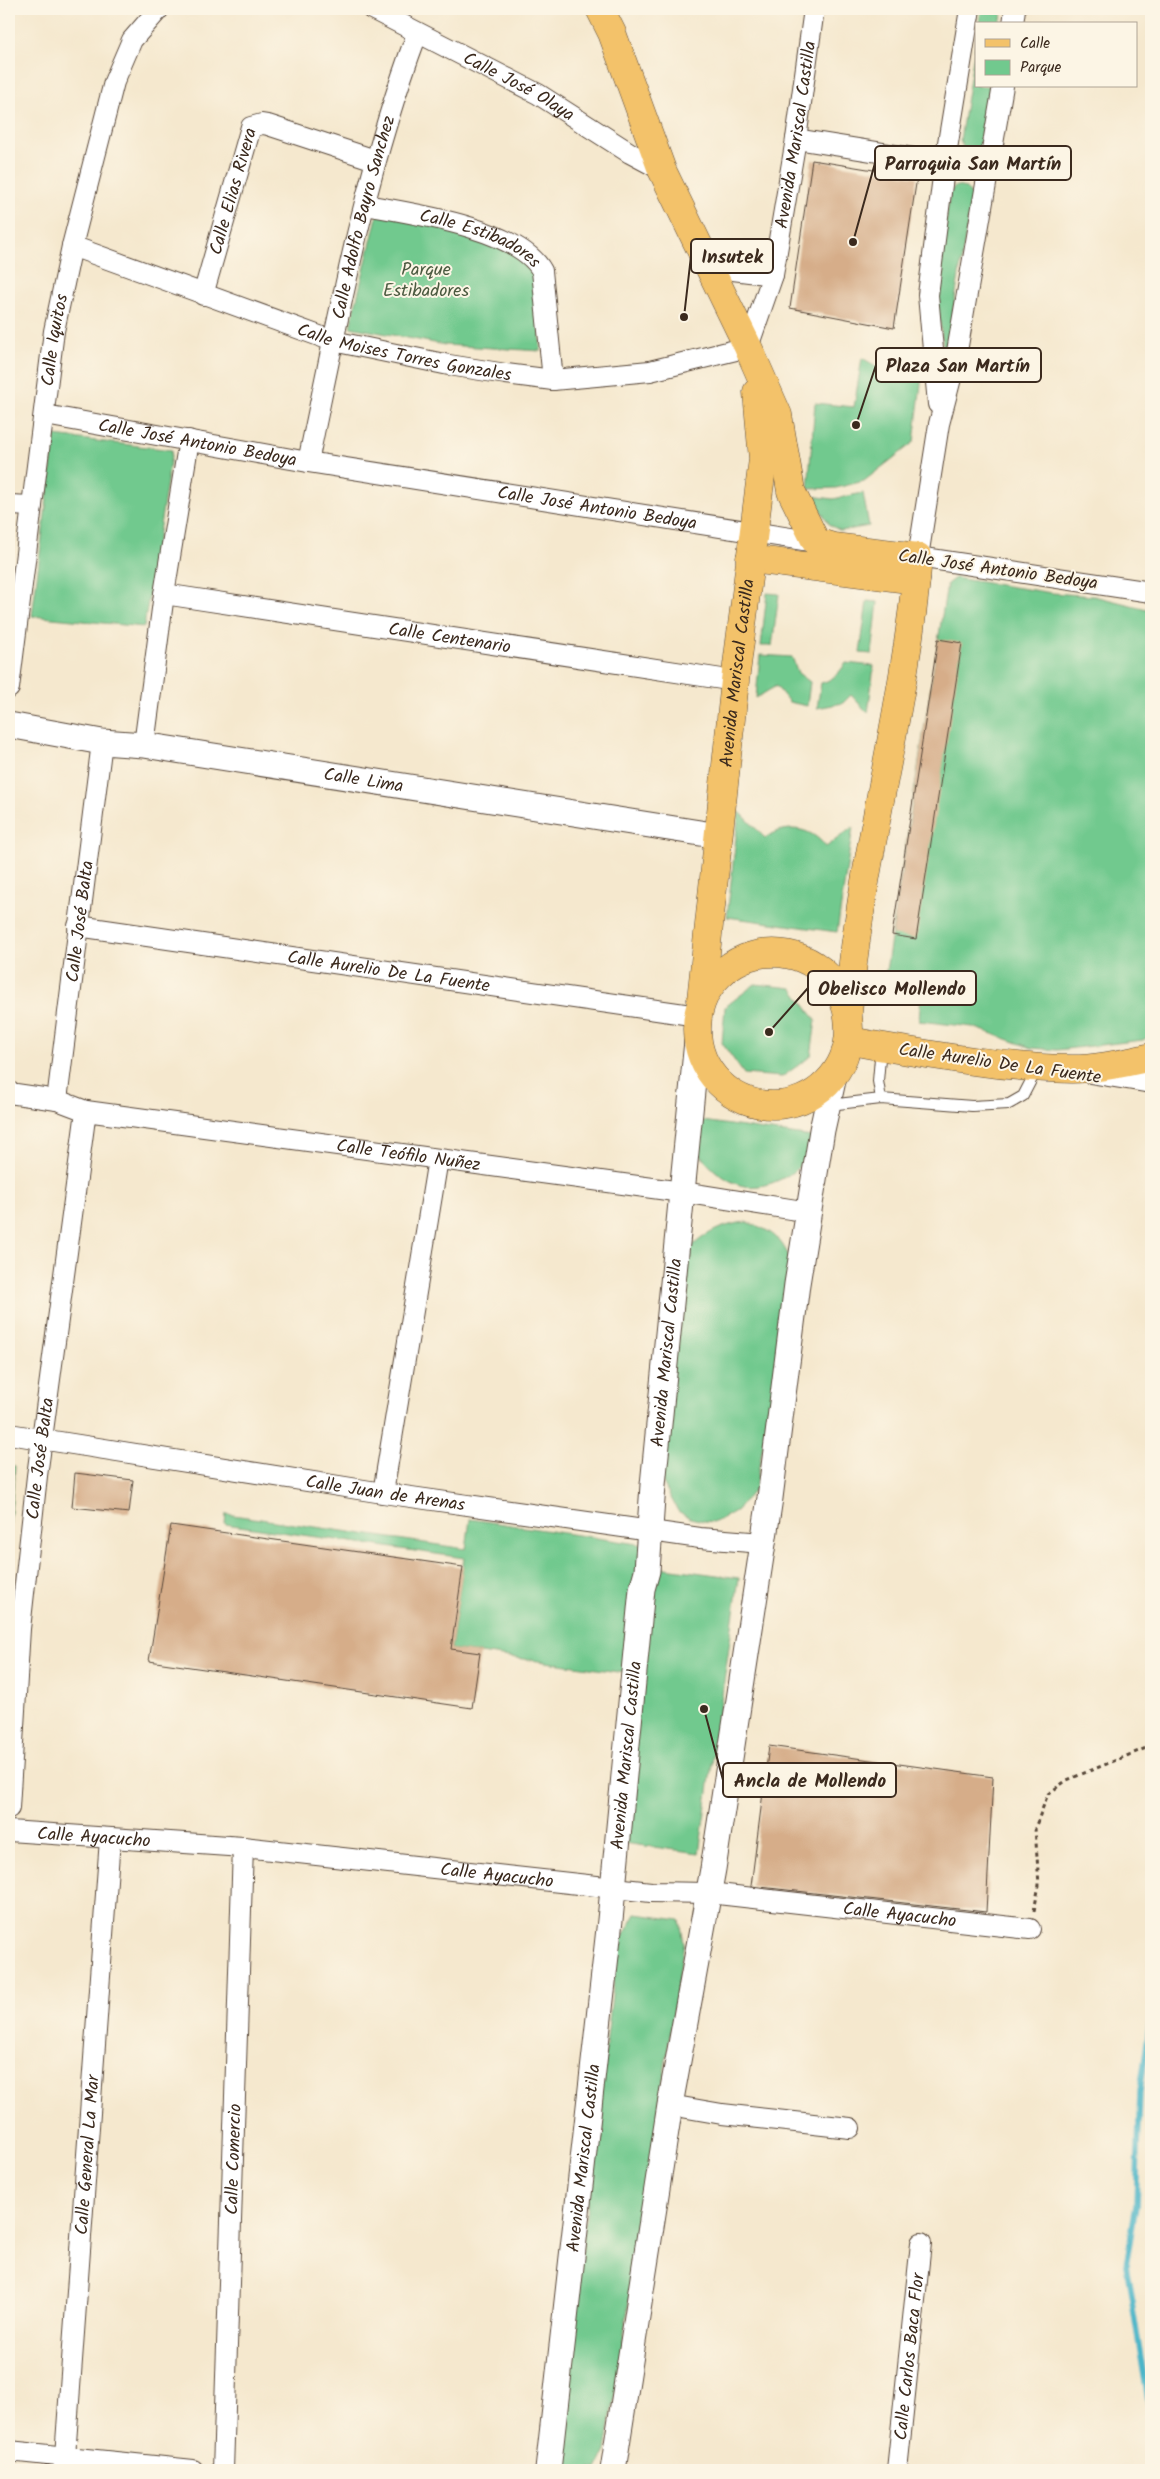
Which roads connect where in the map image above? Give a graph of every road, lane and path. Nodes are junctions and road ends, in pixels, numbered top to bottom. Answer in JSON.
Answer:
{"nodes":[{"id":1,"x":160,"y":9,"type":"edge"},
{"id":2,"x":372,"y":9,"type":"edge"},
{"id":3,"x":600,"y":9,"type":"edge"},
{"id":4,"x":814,"y":9,"type":"edge"},
{"id":5,"x":970,"y":9,"type":"edge"},
{"id":6,"x":1015,"y":9,"type":"edge"},
{"id":7,"x":1013,"y":22,"type":"edge"},
{"id":8,"x":417,"y":34,"type":"junction"},
{"id":9,"x":1003,"y":88,"type":"edge"},
{"id":10,"x":796,"y":139,"type":"junction"},
{"id":11,"x":375,"y":160,"type":"junction"},
{"id":12,"x":945,"y":162,"type":"junction"},
{"id":13,"x":662,"y":170,"type":"junction"},
{"id":14,"x":990,"y":170,"type":"junction"},
{"id":15,"x":365,"y":205,"type":"junction"},
{"id":16,"x":72,"y":246,"type":"junction"},
{"id":17,"x":709,"y":267,"type":"junction"},
{"id":18,"x":773,"y":274,"type":"junction"},
{"id":19,"x":203,"y":295,"type":"junction"},
{"id":20,"x":333,"y":341,"type":"junction"},
{"id":21,"x":748,"y":346,"type":"junction"},
{"id":22,"x":553,"y":380,"type":"junction"},
{"id":23,"x":45,"y":415,"type":"junction"},
{"id":24,"x":939,"y":424,"type":"junction"},
{"id":25,"x":189,"y":440,"type":"junction"},
{"id":26,"x":308,"y":462,"type":"junction"},
{"id":27,"x":9,"y":505,"type":"edge"},
{"id":28,"x":32,"y":506,"type":"junction"},
{"id":29,"x":753,"y":532,"type":"junction"},
{"id":30,"x":816,"y":542,"type":"junction"},
{"id":31,"x":750,"y":559,"type":"junction"},
{"id":32,"x":917,"y":568,"type":"junction"},
{"id":33,"x":1151,"y":592,"type":"edge"},
{"id":34,"x":164,"y":594,"type":"junction"},
{"id":35,"x":735,"y":681,"type":"junction"},
{"id":36,"x":9,"y":688,"type":"edge"},
{"id":37,"x":9,"y":725,"type":"edge"},
{"id":38,"x":102,"y":742,"type":"junction"},
{"id":39,"x":144,"y":745,"type":"junction"},
{"id":40,"x":719,"y":836,"type":"junction"},
{"id":41,"x":78,"y":926,"type":"junction"},
{"id":42,"x":848,"y":1012,"type":"junction"},
{"id":43,"x":699,"y":1019,"type":"junction"},
{"id":44,"x":849,"y":1041,"type":"junction"},
{"id":45,"x":882,"y":1046,"type":"junction"},
{"id":46,"x":1151,"y":1057,"type":"edge"},
{"id":47,"x":1038,"y":1066,"type":"junction"},
{"id":48,"x":1073,"y":1069,"type":"junction"},
{"id":49,"x":834,"y":1076,"type":"junction"},
{"id":50,"x":1151,"y":1083,"type":"edge"},
{"id":51,"x":9,"y":1093,"type":"edge"},
{"id":52,"x":881,"y":1099,"type":"junction"},
{"id":53,"x":57,"y":1100,"type":"junction"},
{"id":54,"x":828,"y":1105,"type":"junction"},
{"id":55,"x":86,"y":1111,"type":"junction"},
{"id":56,"x":438,"y":1159,"type":"junction"},
{"id":57,"x":682,"y":1192,"type":"junction"},
{"id":58,"x":809,"y":1212,"type":"junction"},
{"id":59,"x":9,"y":1434,"type":"edge"},
{"id":60,"x":43,"y":1440,"type":"junction"},
{"id":61,"x":383,"y":1494,"type":"junction"},
{"id":62,"x":650,"y":1530,"type":"junction"},
{"id":63,"x":763,"y":1543,"type":"junction"},
{"id":64,"x":1151,"y":1746,"type":"edge"},
{"id":65,"x":9,"y":1808,"type":"edge"},
{"id":66,"x":9,"y":1831,"type":"edge"},
{"id":67,"x":110,"y":1839,"type":"junction"},
{"id":68,"x":243,"y":1847,"type":"junction"},
{"id":69,"x":613,"y":1887,"type":"junction"},
{"id":70,"x":709,"y":1893,"type":"junction"},
{"id":71,"x":1030,"y":1929,"type":"joint"},
{"id":72,"x":670,"y":2105,"type":"junction"},
{"id":73,"x":850,"y":2128,"type":"dead end"},
{"id":74,"x":922,"y":2244,"type":"dead end"},
{"id":75,"x":9,"y":2451,"type":"edge"},
{"id":76,"x":65,"y":2463,"type":"edge"},
{"id":77,"x":193,"y":2470,"type":"edge"},
{"id":78,"x":223,"y":2470,"type":"edge"},
{"id":79,"x":548,"y":2470,"type":"edge"},
{"id":80,"x":612,"y":2470,"type":"edge"},
{"id":81,"x":897,"y":2470,"type":"edge"}],
"edges":[{"from":1,"to":16,"type":"street","name":"Calle Iquitos"},
{"from":2,"to":8,"type":"street","name":"Calle José Olaya"},
{"from":3,"to":13,"type":"main road"},
{"from":4,"to":10,"type":"street","name":"Avenida Mariscal Castilla"},
{"from":5,"to":12,"type":"street"},
{"from":6,"to":7,"type":"street"},
{"from":8,"to":11,"type":"street","name":"Calle Adolfo Bayro Sanchez"},
{"from":8,"to":13,"type":"street","name":"Calle José Olaya"},
{"from":9,"to":14,"type":"street"},
{"from":10,"to":12,"type":"street"},
{"from":10,"to":18,"type":"street","name":"Avenida Mariscal Castilla"},
{"from":11,"to":15,"type":"street","name":"Calle Adolfo Bayro Sanchez"},
{"from":11,"to":19,"type":"street","name":"Calle Elias Rivera"},
{"from":12,"to":14,"type":"street"},
{"from":12,"to":24,"type":"street"},
{"from":13,"to":17,"type":"main road"},
{"from":14,"to":24,"type":"street"},
{"from":15,"to":20,"type":"street","name":"Calle Adolfo Bayro Sanchez"},
{"from":15,"to":22,"type":"street","name":"Calle Estibadores"},
{"from":16,"to":19,"type":"street","name":"Calle Moises Torres Gonzales"},
{"from":16,"to":23,"type":"street","name":"Calle Iquitos"},
{"from":17,"to":18,"type":"street"},
{"from":17,"to":21,"type":"main road"},
{"from":18,"to":21,"type":"street","name":"Avenida Mariscal Castilla"},
{"from":19,"to":20,"type":"street","name":"Calle Moises Torres Gonzales"},
{"from":20,"to":22,"type":"street","name":"Calle Moises Torres Gonzales"},
{"from":20,"to":26,"type":"street","name":"Calle Adolfo Bayro Sanchez"},
{"from":21,"to":22,"type":"street","name":"Calle Moises Torres Gonzales"},
{"from":21,"to":29,"type":"main road","name":"Avenida Mariscal Castilla"},
{"from":21,"to":30,"type":"main road"},
{"from":23,"to":25,"type":"street","name":"Calle José Antonio Bedoya"},
{"from":23,"to":28,"type":"street","name":"Calle Iquitos"},
{"from":24,"to":32,"type":"street"},
{"from":25,"to":26,"type":"street","name":"Calle José Antonio Bedoya"},
{"from":25,"to":34,"type":"street"},
{"from":26,"to":29,"type":"street","name":"Calle José Antonio Bedoya"},
{"from":27,"to":28,"type":"street"},
{"from":28,"to":36,"type":"street","name":"Calle Iquitos"},
{"from":29,"to":30,"type":"street","name":"Calle José Antonio Bedoya"},
{"from":29,"to":31,"type":"main road","name":"Avenida Mariscal Castilla"},
{"from":30,"to":32,"type":"main road","name":"Calle José Antonio Bedoya"},
{"from":31,"to":32,"type":"main road"},
{"from":31,"to":35,"type":"main road","name":"Avenida Mariscal Castilla"},
{"from":32,"to":33,"type":"street","name":"Calle José Antonio Bedoya"},
{"from":32,"to":42,"type":"main road"},
{"from":34,"to":35,"type":"street","name":"Calle Centenario"},
{"from":34,"to":39,"type":"street"},
{"from":35,"to":40,"type":"main road","name":"Avenida Mariscal Castilla"},
{"from":37,"to":38,"type":"street","name":"Calle Lima"},
{"from":38,"to":39,"type":"street","name":"Calle Lima"},
{"from":38,"to":41,"type":"street","name":"Calle José Balta"},
{"from":39,"to":40,"type":"street","name":"Calle Lima"},
{"from":40,"to":43,"type":"main road","name":"Avenida Mariscal Castilla"},
{"from":41,"to":43,"type":"street","name":"Calle Aurelio De La Fuente"},
{"from":41,"to":53,"type":"street","name":"Calle José Balta"},
{"from":42,"to":43,"type":"main road"},
{"from":42,"to":44,"type":"main road"},
{"from":43,"to":49,"type":"main road"},
{"from":43,"to":57,"type":"street","name":"Avenida Mariscal Castilla"},
{"from":44,"to":45,"type":"main road","name":"Calle Aurelio De La Fuente"},
{"from":44,"to":49,"type":"main road"},
{"from":45,"to":47,"type":"main road","name":"Calle Aurelio De La Fuente"},
{"from":45,"to":52,"type":"lane"},
{"from":46,"to":48,"type":"main road"},
{"from":47,"to":48,"type":"main road","name":"Calle Aurelio De La Fuente"},
{"from":47,"to":52,"type":"lane"},
{"from":48,"to":50,"type":"street","name":"Calle Aurelio De La Fuente"},
{"from":49,"to":54,"type":"street"},
{"from":51,"to":53,"type":"street","name":"Calle Teófilo Nuñez"},
{"from":52,"to":54,"type":"lane"},
{"from":53,"to":55,"type":"street","name":"Calle Teófilo Nuñez"},
{"from":54,"to":58,"type":"street"},
{"from":55,"to":56,"type":"street","name":"Calle Teófilo Nuñez"},
{"from":55,"to":60,"type":"street","name":"Calle José Balta"},
{"from":56,"to":57,"type":"street","name":"Calle Teófilo Nuñez"},
{"from":56,"to":61,"type":"street"},
{"from":57,"to":58,"type":"street","name":"Calle Teófilo Nuñez"},
{"from":57,"to":62,"type":"street","name":"Avenida Mariscal Castilla"},
{"from":58,"to":63,"type":"street"},
{"from":59,"to":60,"type":"street","name":"Calle Juan de Arenas"},
{"from":60,"to":61,"type":"street","name":"Calle Juan de Arenas"},
{"from":60,"to":65,"type":"street","name":"Calle José Balta"},
{"from":61,"to":62,"type":"street","name":"Calle Juan de Arenas"},
{"from":62,"to":63,"type":"street","name":"Calle Juan de Arenas"},
{"from":62,"to":69,"type":"street","name":"Avenida Mariscal Castilla"},
{"from":63,"to":70,"type":"street"},
{"from":64,"to":71,"type":"path"},
{"from":66,"to":67,"type":"street","name":"Calle Ayacucho"},
{"from":67,"to":68,"type":"street","name":"Calle Ayacucho"},
{"from":67,"to":76,"type":"street","name":"Calle General La Mar"},
{"from":68,"to":69,"type":"street","name":"Calle Ayacucho"},
{"from":68,"to":78,"type":"street","name":"Calle Comercio"},
{"from":69,"to":70,"type":"street","name":"Calle Ayacucho"},
{"from":69,"to":79,"type":"street","name":"Avenida Mariscal Castilla"},
{"from":70,"to":71,"type":"street","name":"Calle Ayacucho"},
{"from":70,"to":72,"type":"street"},
{"from":72,"to":73,"type":"street"},
{"from":72,"to":80,"type":"street"},
{"from":74,"to":81,"type":"street","name":"Calle Carlos Baca Flor"},
{"from":75,"to":76,"type":"street"},
{"from":76,"to":77,"type":"street"}]}
